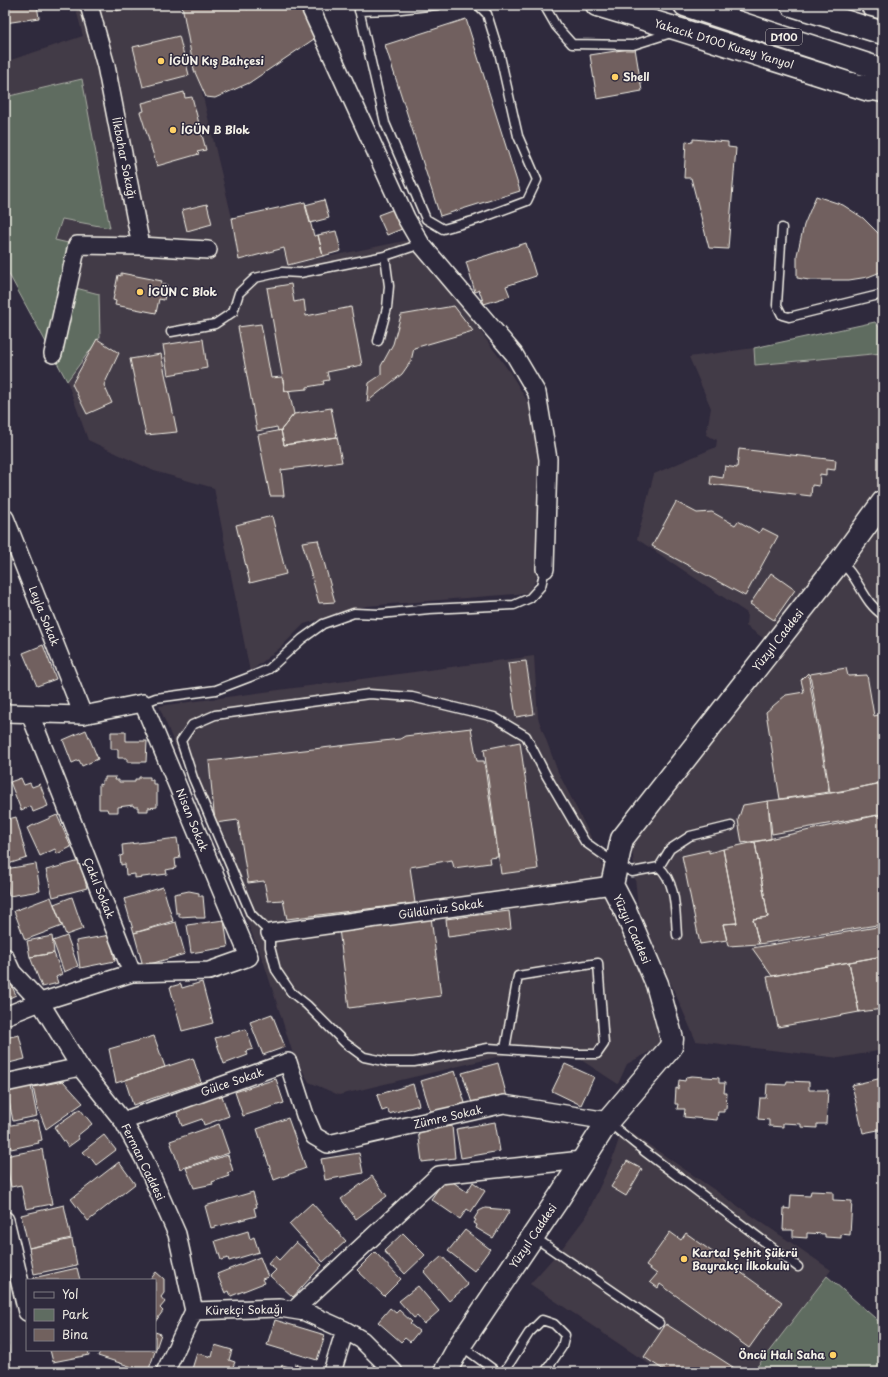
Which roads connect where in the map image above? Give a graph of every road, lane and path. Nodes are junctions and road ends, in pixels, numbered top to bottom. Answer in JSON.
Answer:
{"nodes":[{"id":1,"x":89,"y":5,"type":"edge"},
{"id":2,"x":309,"y":5,"type":"edge"},
{"id":3,"x":436,"y":5,"type":"edge"},
{"id":4,"x":478,"y":5,"type":"edge"},
{"id":5,"x":544,"y":5,"type":"edge"},
{"id":6,"x":597,"y":5,"type":"edge"},
{"id":7,"x":685,"y":5,"type":"edge"},
{"id":8,"x":792,"y":5,"type":"edge"},
{"id":9,"x":802,"y":5,"type":"edge"},
{"id":10,"x":872,"y":5,"type":"edge"},
{"id":11,"x":359,"y":8,"type":"edge"},
{"id":12,"x":883,"y":8,"type":"edge"},
{"id":13,"x":822,"y":14,"type":"junction"},
{"id":14,"x":681,"y":30,"type":"junction"},
{"id":15,"x":883,"y":33,"type":"edge"},
{"id":16,"x":883,"y":70,"type":"edge"},
{"id":17,"x":851,"y":84,"type":"junction"},
{"id":18,"x":883,"y":91,"type":"edge"},
{"id":19,"x":883,"y":96,"type":"edge"},
{"id":20,"x":782,"y":228,"type":"dead end"},
{"id":21,"x":421,"y":244,"type":"junction"},
{"id":22,"x":141,"y":246,"type":"junction"},
{"id":23,"x":208,"y":250,"type":"dead end"},
{"id":24,"x":386,"y":256,"type":"junction"},
{"id":25,"x":883,"y":294,"type":"edge"},
{"id":26,"x":171,"y":332,"type":"dead end"},
{"id":27,"x":378,"y":341,"type":"dead end"},
{"id":28,"x":53,"y":354,"type":"dead end"},
{"id":29,"x":883,"y":502,"type":"edge"},
{"id":30,"x":5,"y":518,"type":"edge"},
{"id":31,"x":840,"y":561,"type":"junction"},
{"id":32,"x":546,"y":569,"type":"joint"},
{"id":33,"x":883,"y":616,"type":"edge"},
{"id":34,"x":143,"y":703,"type":"junction"},
{"id":35,"x":5,"y":713,"type":"edge"},
{"id":36,"x":30,"y":714,"type":"junction"},
{"id":37,"x":83,"y":715,"type":"junction"},
{"id":38,"x":731,"y":826,"type":"dead end"},
{"id":39,"x":659,"y":867,"type":"junction"},
{"id":40,"x":614,"y":875,"type":"junction"},
{"id":41,"x":270,"y":933,"type":"junction"},
{"id":42,"x":677,"y":935,"type":"dead end"},
{"id":43,"x":5,"y":957,"type":"edge"},
{"id":44,"x":132,"y":973,"type":"junction"},
{"id":45,"x":40,"y":1002,"type":"junction"},
{"id":46,"x":5,"y":1016,"type":"edge"},
{"id":47,"x":505,"y":1049,"type":"junction"},
{"id":48,"x":80,"y":1067,"type":"junction"},
{"id":49,"x":5,"y":1083,"type":"edge"},
{"id":50,"x":305,"y":1115,"type":"joint"},
{"id":51,"x":123,"y":1120,"type":"junction"},
{"id":52,"x":608,"y":1121,"type":"junction"},
{"id":53,"x":582,"y":1160,"type":"junction"},
{"id":54,"x":5,"y":1220,"type":"edge"},
{"id":55,"x":533,"y":1237,"type":"junction"},
{"id":56,"x":798,"y":1267,"type":"dead end"},
{"id":57,"x":26,"y":1308,"type":"edge"},
{"id":58,"x":294,"y":1310,"type":"junction"},
{"id":59,"x":194,"y":1311,"type":"junction"},
{"id":60,"x":659,"y":1323,"type":"dead end"},
{"id":61,"x":345,"y":1330,"type":"junction"},
{"id":62,"x":460,"y":1345,"type":"junction"},
{"id":63,"x":165,"y":1372,"type":"edge"},
{"id":64,"x":332,"y":1372,"type":"edge"},
{"id":65,"x":394,"y":1372,"type":"edge"},
{"id":66,"x":445,"y":1372,"type":"edge"},
{"id":67,"x":497,"y":1372,"type":"edge"},
{"id":68,"x":504,"y":1372,"type":"edge"},
{"id":69,"x":545,"y":1372,"type":"edge"}],
"edges":[{"from":1,"to":22,"type":"street","name":"İlkbahar Sokağı"},
{"from":2,"to":21,"type":"street"},
{"from":3,"to":11,"type":"lane"},
{"from":4,"to":11,"type":"lane"},
{"from":5,"to":14,"type":"lane"},
{"from":6,"to":14,"type":"main road","name":"Yakacık D100 Kuzey Yanyol"},
{"from":7,"to":16,"type":"main road","number":"D100"},
{"from":8,"to":13,"type":"main road"},
{"from":9,"to":13,"type":"main road"},
{"from":10,"to":12,"type":"main road"},
{"from":13,"to":15,"type":"main road"},
{"from":14,"to":17,"type":"main road","name":"Yakacık D100 Kuzey Yanyol"},
{"from":17,"to":18,"type":"main road"},
{"from":17,"to":19,"type":"main road"},
{"from":20,"to":25,"type":"lane"},
{"from":21,"to":24,"type":"lane"},
{"from":21,"to":32,"type":"street"},
{"from":22,"to":23,"type":"street"},
{"from":22,"to":28,"type":"street"},
{"from":24,"to":26,"type":"lane"},
{"from":24,"to":27,"type":"lane"},
{"from":29,"to":31,"type":"main road","name":"Yüzyıl Caddesi"},
{"from":30,"to":37,"type":"street","name":"Leyla Sokak"},
{"from":31,"to":33,"type":"lane"},
{"from":31,"to":40,"type":"main road","name":"Yüzyıl Caddesi"},
{"from":32,"to":34,"type":"lane"},
{"from":34,"to":37,"type":"street"},
{"from":34,"to":44,"type":"street","name":"Nisan Sokak"},
{"from":35,"to":36,"type":"street"},
{"from":36,"to":37,"type":"street"},
{"from":36,"to":44,"type":"street","name":"Çakıl Sokak"},
{"from":38,"to":39,"type":"lane"},
{"from":39,"to":40,"type":"lane"},
{"from":39,"to":42,"type":"lane"},
{"from":40,"to":41,"type":"street","name":"Güldünüz Sokak"},
{"from":40,"to":41,"type":"lane"},
{"from":40,"to":52,"type":"main road","name":"Yüzyıl Caddesi"},
{"from":41,"to":47,"type":"lane"},
{"from":43,"to":45,"type":"street","name":"Ferman Caddesi"},
{"from":44,"to":45,"type":"street"},
{"from":45,"to":46,"type":"street"},
{"from":45,"to":48,"type":"street","name":"Ferman Caddesi"},
{"from":47,"to":47,"type":"lane"},
{"from":48,"to":49,"type":"street"},
{"from":48,"to":51,"type":"street","name":"Ferman Caddesi"},
{"from":50,"to":51,"type":"street","name":"Gülce Sokak"},
{"from":50,"to":52,"type":"street","name":"Zümre Sokak"},
{"from":51,"to":59,"type":"street","name":"Ferman Caddesi"},
{"from":52,"to":53,"type":"main road","name":"Yüzyıl Caddesi"},
{"from":52,"to":56,"type":"lane"},
{"from":53,"to":55,"type":"main road","name":"Yüzyıl Caddesi"},
{"from":53,"to":58,"type":"street"},
{"from":54,"to":57,"type":"street"},
{"from":55,"to":60,"type":"lane"},
{"from":55,"to":62,"type":"main road","name":"Yüzyıl Caddesi"},
{"from":58,"to":59,"type":"street","name":"Kürekçi Sokağı"},
{"from":58,"to":61,"type":"street","name":"Kürekçi Sokağı"},
{"from":59,"to":63,"type":"street"},
{"from":61,"to":64,"type":"street"},
{"from":61,"to":65,"type":"street","name":"Kürekçi Sokağı"},
{"from":62,"to":66,"type":"main road","name":"Yüzyıl Caddesi"},
{"from":62,"to":67,"type":"lane"},
{"from":68,"to":69,"type":"lane"}]}
